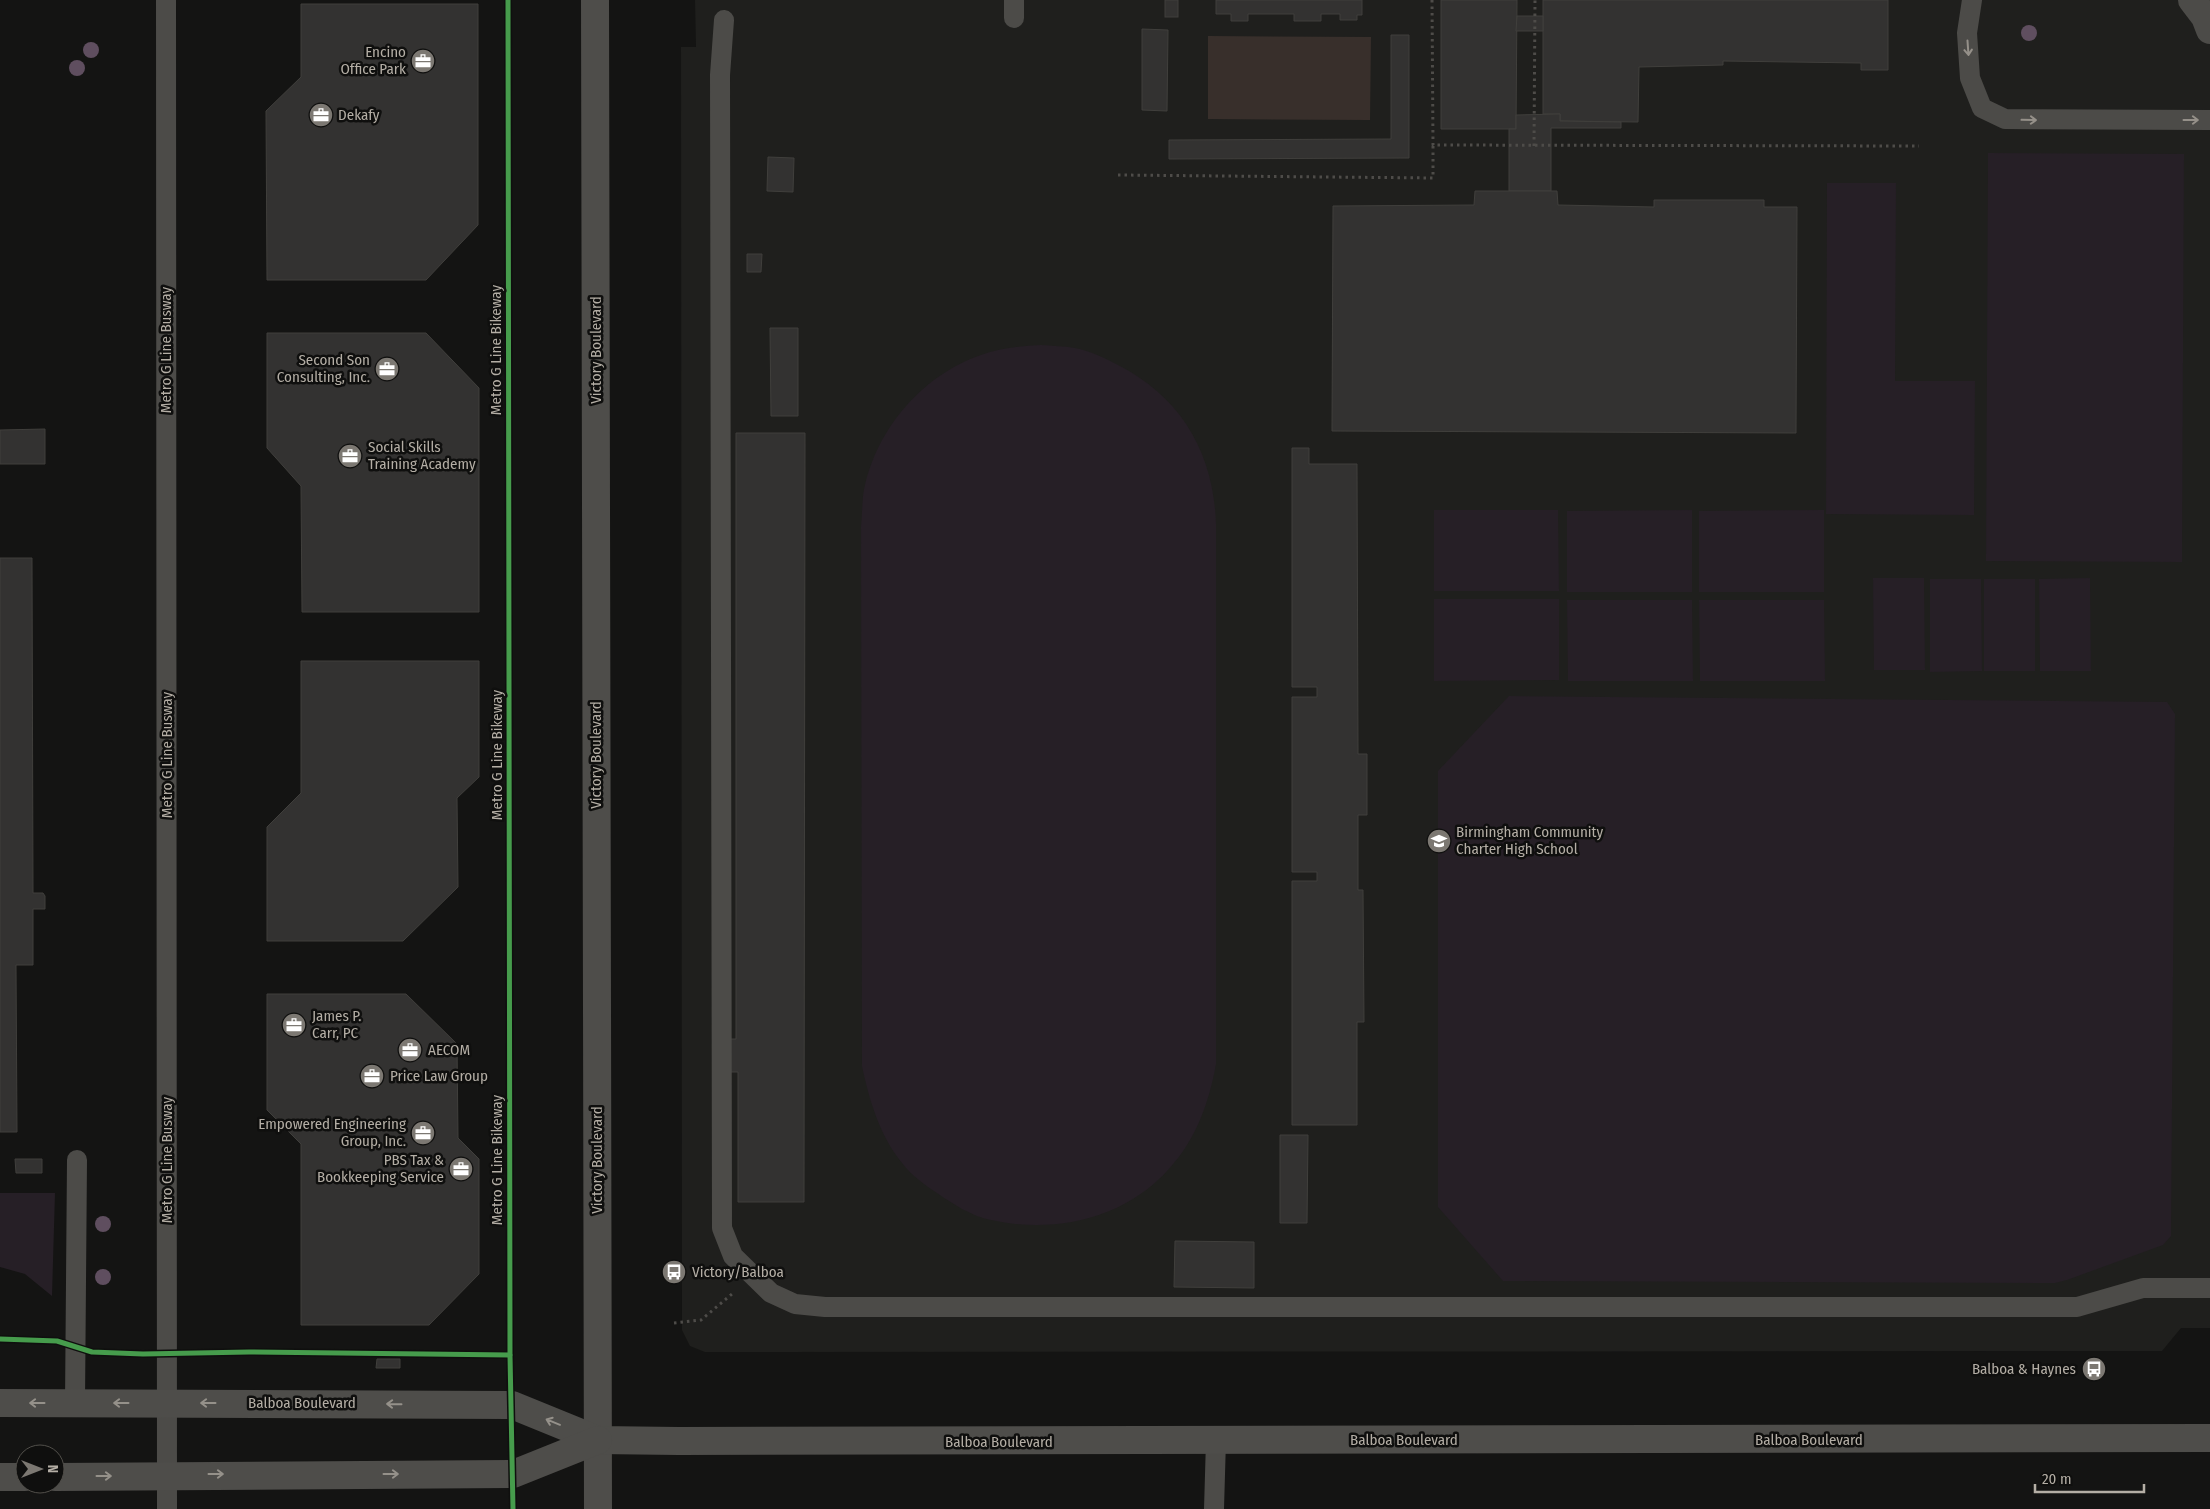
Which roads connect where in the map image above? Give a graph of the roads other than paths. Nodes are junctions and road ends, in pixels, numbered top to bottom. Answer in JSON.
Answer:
{"nodes":[{"id":1,"x":166,"y":0,"type":"edge"},
{"id":2,"x":595,"y":0,"type":"edge"},
{"id":3,"x":1972,"y":0,"type":"edge"},
{"id":4,"x":2192,"y":0,"type":"edge"},
{"id":5,"x":724,"y":20,"type":"dead end"},
{"id":6,"x":2210,"y":30,"type":"edge"},
{"id":7,"x":2210,"y":120,"type":"edge"},
{"id":8,"x":77,"y":1160,"type":"dead end"},
{"id":9,"x":2210,"y":1288,"type":"edge"},
{"id":10,"x":0,"y":1402,"type":"edge"},
{"id":11,"x":75,"y":1402,"type":"junction"},
{"id":12,"x":167,"y":1403,"type":"junction"},
{"id":13,"x":2210,"y":1438,"type":"edge"},
{"id":14,"x":598,"y":1440,"type":"junction"},
{"id":15,"x":1216,"y":1440,"type":"junction"},
{"id":16,"x":167,"y":1474,"type":"junction"},
{"id":17,"x":0,"y":1476,"type":"edge"},
{"id":18,"x":15,"y":1476,"type":"edge"},
{"id":19,"x":65,"y":1476,"type":"edge"},
{"id":20,"x":166,"y":1509,"type":"edge"},
{"id":21,"x":598,"y":1509,"type":"edge"},
{"id":22,"x":1214,"y":1509,"type":"edge"}],
"edges":[{"from":1,"to":12,"type":"lane","name":"Metro G Line Busway"},
{"from":2,"to":14,"type":"main road","name":"Victory Boulevard"},
{"from":3,"to":7,"type":"lane","one_way":true},
{"from":4,"to":6,"type":"street"},
{"from":5,"to":9,"type":"lane"},
{"from":8,"to":11,"type":"lane"},
{"from":11,"to":10,"type":"main road","name":"Balboa Boulevard","one_way":true},
{"from":12,"to":11,"type":"main road","name":"Balboa Boulevard","one_way":true},
{"from":14,"to":12,"type":"main road","name":"Balboa Boulevard","one_way":true},
{"from":12,"to":16,"type":"lane","name":"Metro G Line Busway"},
{"from":13,"to":15,"type":"main road","name":"Balboa Boulevard"},
{"from":14,"to":15,"type":"main road","name":"Balboa Boulevard"},
{"from":16,"to":14,"type":"main road","name":"Balboa Boulevard","one_way":true},
{"from":14,"to":21,"type":"main road","name":"Victory Boulevard"},
{"from":15,"to":22,"type":"lane"},
{"from":19,"to":16,"type":"main road","name":"Balboa Boulevard","one_way":true},
{"from":16,"to":20,"type":"lane","name":"Metro G Line Busway"},
{"from":17,"to":18,"type":"main road"}]}
